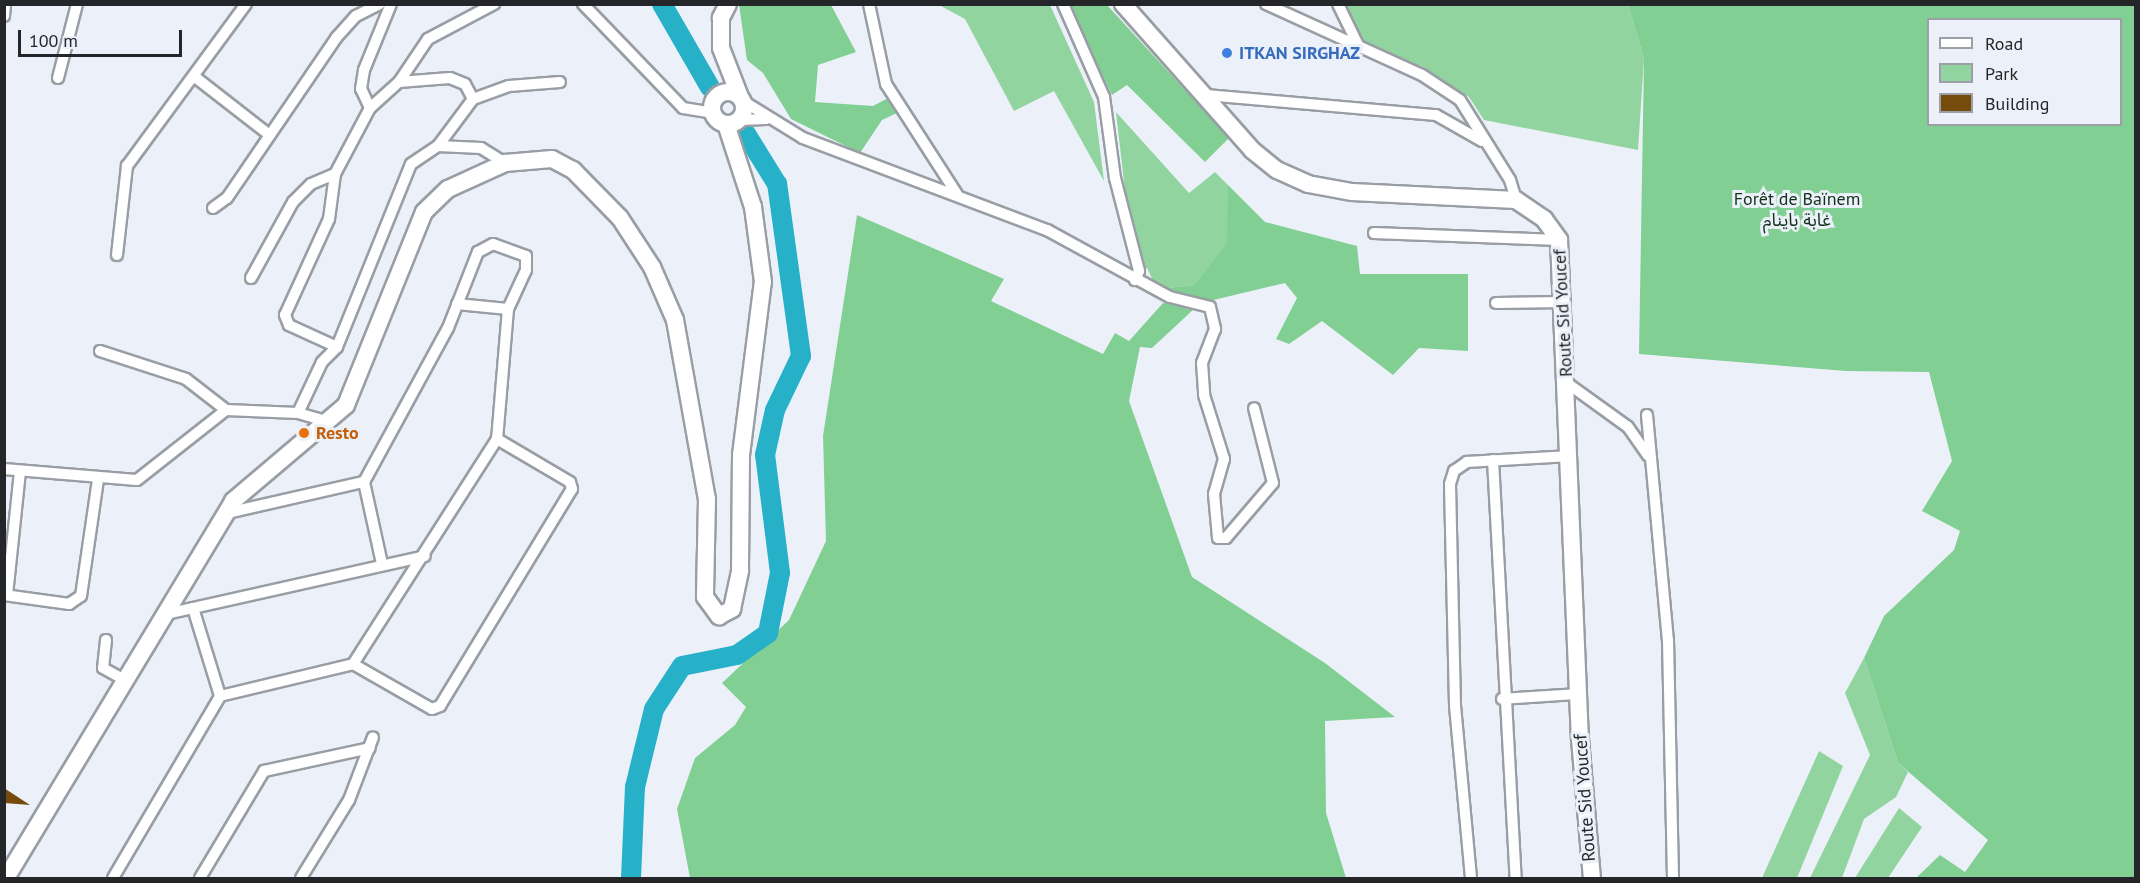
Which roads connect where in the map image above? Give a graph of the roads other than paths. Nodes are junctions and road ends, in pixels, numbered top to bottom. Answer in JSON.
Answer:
{"nodes":[{"id":1,"x":5,"y":4,"type":"edge"},
{"id":2,"x":77,"y":4,"type":"edge"},
{"id":3,"x":246,"y":4,"type":"edge"},
{"id":4,"x":380,"y":4,"type":"edge"},
{"id":5,"x":391,"y":4,"type":"edge"},
{"id":6,"x":494,"y":4,"type":"edge"},
{"id":7,"x":583,"y":4,"type":"edge"},
{"id":8,"x":728,"y":4,"type":"edge"},
{"id":9,"x":869,"y":4,"type":"edge"},
{"id":10,"x":1063,"y":4,"type":"edge"},
{"id":11,"x":1123,"y":4,"type":"edge"},
{"id":12,"x":1266,"y":4,"type":"edge"},
{"id":13,"x":1338,"y":4,"type":"edge"},
{"id":14,"x":4,"y":16,"type":"edge"},
{"id":15,"x":1359,"y":47,"type":"junction"},
{"id":16,"x":721,"y":48,"type":"junction"},
{"id":17,"x":195,"y":77,"type":"junction"},
{"id":18,"x":58,"y":78,"type":"dead end"},
{"id":19,"x":399,"y":82,"type":"junction"},
{"id":20,"x":561,"y":82,"type":"dead end"},
{"id":21,"x":1206,"y":95,"type":"junction"},
{"id":22,"x":474,"y":99,"type":"junction"},
{"id":23,"x":741,"y":99,"type":"junction"},
{"id":24,"x":715,"y":105,"type":"junction"},
{"id":25,"x":370,"y":108,"type":"junction"},
{"id":26,"x":766,"y":119,"type":"junction"},
{"id":27,"x":732,"y":122,"type":"junction"},
{"id":28,"x":267,"y":133,"type":"junction"},
{"id":29,"x":1482,"y":141,"type":"junction"},
{"id":30,"x":438,"y":146,"type":"junction"},
{"id":31,"x":505,"y":163,"type":"junction"},
{"id":32,"x":335,"y":174,"type":"junction"},
{"id":33,"x":957,"y":194,"type":"junction"},
{"id":34,"x":1516,"y":200,"type":"junction"},
{"id":35,"x":213,"y":208,"type":"dead end"},
{"id":36,"x":1374,"y":233,"type":"dead end"},
{"id":37,"x":1559,"y":240,"type":"junction"},
{"id":38,"x":117,"y":255,"type":"dead end"},
{"id":39,"x":251,"y":278,"type":"dead end"},
{"id":40,"x":1136,"y":280,"type":"junction"},
{"id":41,"x":1564,"y":302,"type":"junction"},
{"id":42,"x":1496,"y":303,"type":"dead end"},
{"id":43,"x":457,"y":304,"type":"junction"},
{"id":44,"x":508,"y":309,"type":"junction"},
{"id":45,"x":337,"y":347,"type":"junction"},
{"id":46,"x":100,"y":351,"type":"dead end"},
{"id":47,"x":1567,"y":383,"type":"junction"},
{"id":48,"x":1254,"y":408,"type":"dead end"},
{"id":49,"x":226,"y":410,"type":"junction"},
{"id":50,"x":298,"y":412,"type":"junction"},
{"id":51,"x":1647,"y":415,"type":"dead end"},
{"id":52,"x":330,"y":422,"type":"junction"},
{"id":53,"x":497,"y":439,"type":"junction"},
{"id":54,"x":1570,"y":456,"type":"junction"},
{"id":55,"x":1649,"y":456,"type":"junction"},
{"id":56,"x":1493,"y":460,"type":"junction"},
{"id":57,"x":4,"y":469,"type":"edge"},
{"id":58,"x":20,"y":472,"type":"junction"},
{"id":59,"x":98,"y":480,"type":"junction"},
{"id":60,"x":364,"y":482,"type":"junction"},
{"id":61,"x":227,"y":513,"type":"junction"},
{"id":62,"x":425,"y":555,"type":"junction"},
{"id":63,"x":382,"y":564,"type":"junction"},
{"id":64,"x":6,"y":595,"type":"edge"},
{"id":65,"x":193,"y":608,"type":"junction"},
{"id":66,"x":166,"y":614,"type":"junction"},
{"id":67,"x":105,"y":640,"type":"dead end"},
{"id":68,"x":353,"y":664,"type":"junction"},
{"id":69,"x":125,"y":680,"type":"junction"},
{"id":70,"x":1578,"y":694,"type":"junction"},
{"id":71,"x":220,"y":696,"type":"junction"},
{"id":72,"x":1502,"y":699,"type":"junction"},
{"id":73,"x":373,"y":736,"type":"dead end"},
{"id":74,"x":370,"y":748,"type":"junction"},
{"id":75,"x":9,"y":874,"type":"edge"},
{"id":76,"x":113,"y":879,"type":"edge"},
{"id":77,"x":200,"y":879,"type":"edge"},
{"id":78,"x":301,"y":879,"type":"edge"},
{"id":79,"x":1471,"y":879,"type":"edge"},
{"id":80,"x":1516,"y":879,"type":"edge"},
{"id":81,"x":1592,"y":879,"type":"edge"},
{"id":82,"x":1673,"y":879,"type":"edge"}],
"edges":[{"from":1,"to":14,"type":"street"},
{"from":2,"to":18,"type":"street"},
{"from":3,"to":17,"type":"street"},
{"from":4,"to":28,"type":"street"},
{"from":5,"to":25,"type":"street"},
{"from":6,"to":19,"type":"street"},
{"from":7,"to":24,"type":"street"},
{"from":8,"to":16,"type":"main road"},
{"from":9,"to":33,"type":"street"},
{"from":10,"to":40,"type":"street"},
{"from":11,"to":21,"type":"main road"},
{"from":12,"to":15,"type":"street"},
{"from":13,"to":15,"type":"street"},
{"from":15,"to":29,"type":"street"},
{"from":16,"to":23,"type":"main road"},
{"from":16,"to":24,"type":"main road"},
{"from":17,"to":28,"type":"street"},
{"from":17,"to":38,"type":"street"},
{"from":19,"to":22,"type":"street"},
{"from":19,"to":25,"type":"street"},
{"from":20,"to":22,"type":"street"},
{"from":21,"to":29,"type":"street"},
{"from":21,"to":34,"type":"main road"},
{"from":22,"to":30,"type":"street"},
{"from":23,"to":24,"type":"main road"},
{"from":23,"to":26,"type":"street"},
{"from":23,"to":27,"type":"main road"},
{"from":24,"to":27,"type":"main road"},
{"from":25,"to":32,"type":"street"},
{"from":26,"to":27,"type":"street"},
{"from":26,"to":33,"type":"street"},
{"from":27,"to":31,"type":"main road"},
{"from":28,"to":35,"type":"street"},
{"from":29,"to":34,"type":"street"},
{"from":30,"to":31,"type":"street"},
{"from":30,"to":45,"type":"street"},
{"from":31,"to":52,"type":"main road"},
{"from":32,"to":39,"type":"street"},
{"from":32,"to":45,"type":"street"},
{"from":33,"to":40,"type":"street"},
{"from":34,"to":37,"type":"main road","name":"Route Sid Youcef"},
{"from":36,"to":37,"type":"street"},
{"from":37,"to":41,"type":"main road","name":"Route Sid Youcef"},
{"from":40,"to":48,"type":"street"},
{"from":41,"to":42,"type":"street"},
{"from":41,"to":47,"type":"main road","name":"Route Sid Youcef"},
{"from":43,"to":44,"type":"street"},
{"from":43,"to":44,"type":"street"},
{"from":43,"to":60,"type":"street"},
{"from":44,"to":53,"type":"street"},
{"from":45,"to":50,"type":"street"},
{"from":46,"to":49,"type":"street"},
{"from":47,"to":54,"type":"main road","name":"Route Sid Youcef"},
{"from":47,"to":55,"type":"street"},
{"from":49,"to":50,"type":"street"},
{"from":49,"to":59,"type":"street"},
{"from":50,"to":52,"type":"street"},
{"from":51,"to":55,"type":"street"},
{"from":52,"to":61,"type":"main road"},
{"from":53,"to":62,"type":"street"},
{"from":53,"to":68,"type":"street"},
{"from":54,"to":56,"type":"street"},
{"from":54,"to":70,"type":"main road","name":"Route Sid Youcef"},
{"from":55,"to":82,"type":"street"},
{"from":56,"to":72,"type":"street"},
{"from":56,"to":79,"type":"street"},
{"from":57,"to":58,"type":"street"},
{"from":58,"to":59,"type":"street"},
{"from":58,"to":64,"type":"street"},
{"from":59,"to":64,"type":"street"},
{"from":60,"to":61,"type":"street"},
{"from":60,"to":63,"type":"street"},
{"from":61,"to":66,"type":"main road"},
{"from":62,"to":63,"type":"street"},
{"from":62,"to":68,"type":"street"},
{"from":63,"to":65,"type":"street"},
{"from":65,"to":66,"type":"street"},
{"from":65,"to":71,"type":"street"},
{"from":66,"to":69,"type":"main road"},
{"from":67,"to":69,"type":"street"},
{"from":68,"to":71,"type":"street"},
{"from":69,"to":75,"type":"main road"},
{"from":70,"to":72,"type":"street"},
{"from":70,"to":81,"type":"main road","name":"Route Sid Youcef"},
{"from":71,"to":76,"type":"street"},
{"from":72,"to":80,"type":"street"},
{"from":73,"to":74,"type":"street"},
{"from":74,"to":77,"type":"street"},
{"from":74,"to":78,"type":"street"}]}
